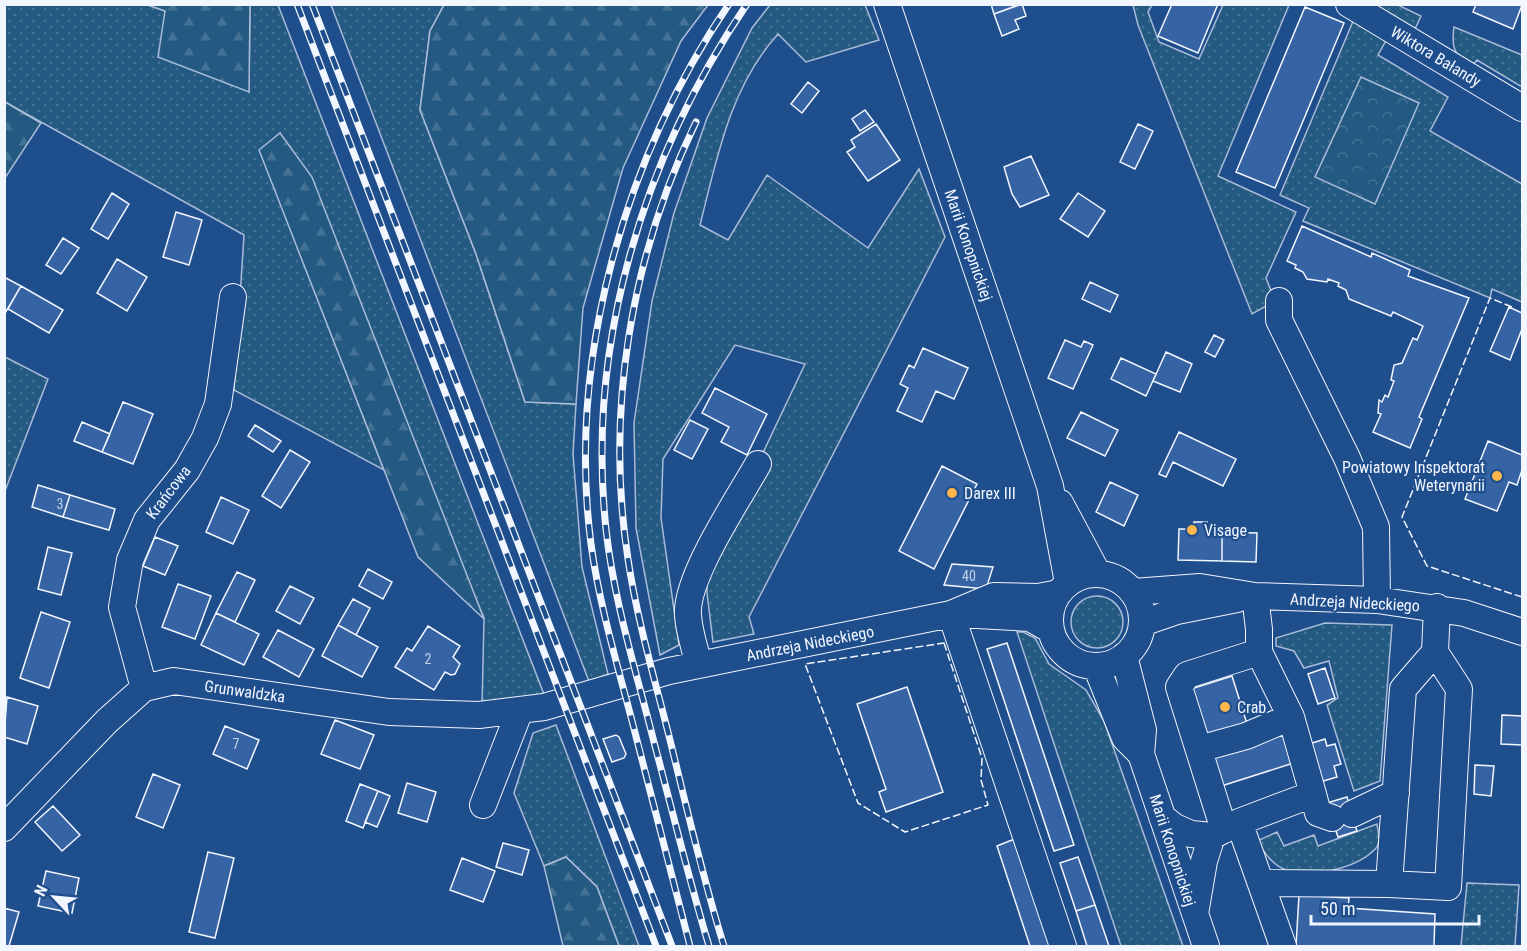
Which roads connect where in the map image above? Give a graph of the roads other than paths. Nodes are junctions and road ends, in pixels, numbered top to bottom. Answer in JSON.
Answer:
{"nodes":[{"id":1,"x":887,"y":4,"type":"edge"},
{"id":2,"x":1348,"y":4,"type":"edge"},
{"id":3,"x":1522,"y":108,"type":"edge"},
{"id":4,"x":233,"y":297,"type":"dead end"},
{"id":5,"x":1279,"y":301,"type":"dead end"},
{"id":6,"x":758,"y":464,"type":"dead end"},
{"id":7,"x":1050,"y":486,"type":"junction"},
{"id":8,"x":1098,"y":574,"type":"junction"},
{"id":9,"x":1063,"y":588,"type":"junction"},
{"id":10,"x":1133,"y":592,"type":"junction"},
{"id":11,"x":1255,"y":596,"type":"junction"},
{"id":12,"x":1377,"y":600,"type":"junction"},
{"id":13,"x":1437,"y":607,"type":"junction"},
{"id":14,"x":951,"y":614,"type":"junction"},
{"id":15,"x":1142,"y":623,"type":"junction"},
{"id":16,"x":1051,"y":630,"type":"junction"},
{"id":17,"x":1522,"y":632,"type":"edge"},
{"id":18,"x":1259,"y":652,"type":"junction"},
{"id":19,"x":1435,"y":652,"type":"junction"},
{"id":20,"x":1124,"y":656,"type":"junction"},
{"id":21,"x":699,"y":665,"type":"junction"},
{"id":22,"x":1095,"y":666,"type":"junction"},
{"id":23,"x":669,"y":671,"type":"joint"},
{"id":24,"x":144,"y":688,"type":"junction"},
{"id":25,"x":532,"y":708,"type":"junction"},
{"id":26,"x":1290,"y":717,"type":"junction"},
{"id":27,"x":1199,"y":749,"type":"junction"},
{"id":28,"x":1142,"y":754,"type":"junction"},
{"id":29,"x":1396,"y":793,"type":"junction"},
{"id":30,"x":1313,"y":794,"type":"junction"},
{"id":31,"x":483,"y":805,"type":"dead end"},
{"id":32,"x":1162,"y":817,"type":"junction"},
{"id":33,"x":4,"y":828,"type":"edge"},
{"id":34,"x":1225,"y":829,"type":"junction"},
{"id":35,"x":1261,"y":883,"type":"junction"},
{"id":36,"x":1389,"y":884,"type":"junction"},
{"id":37,"x":1195,"y":915,"type":"junction"},
{"id":38,"x":1064,"y":946,"type":"edge"},
{"id":39,"x":1206,"y":946,"type":"edge"},
{"id":40,"x":1283,"y":946,"type":"edge"}],
"edges":[{"from":1,"to":7,"type":"street","name":"Marii Konopnickiej"},
{"from":2,"to":3,"type":"street","name":"Wiktora Bałandy"},
{"from":4,"to":24,"type":"street","name":"Krańcowa"},
{"from":5,"to":12,"type":"street"},
{"from":6,"to":21,"type":"street"},
{"from":7,"to":8,"type":"street","name":"Marii Konopnickiej"},
{"from":7,"to":9,"type":"street","name":"Marii Konopnickiej"},
{"from":8,"to":9,"type":"street"},
{"from":8,"to":10,"type":"street"},
{"from":9,"to":14,"type":"street","name":"Andrzeja Nideckiego"},
{"from":9,"to":16,"type":"street"},
{"from":10,"to":11,"type":"street","name":"Andrzeja Nideckiego"},
{"from":10,"to":15,"type":"street"},
{"from":11,"to":12,"type":"street","name":"Andrzeja Nideckiego"},
{"from":11,"to":15,"type":"street","name":"Andrzeja Nideckiego"},
{"from":11,"to":18,"type":"street"},
{"from":12,"to":13,"type":"street","name":"Andrzeja Nideckiego"},
{"from":13,"to":17,"type":"street","name":"Andrzeja Nideckiego"},
{"from":13,"to":19,"type":"street"},
{"from":14,"to":16,"type":"street","name":"Andrzeja Nideckiego"},
{"from":14,"to":21,"type":"street","name":"Andrzeja Nideckiego"},
{"from":14,"to":38,"type":"street"},
{"from":15,"to":20,"type":"street"},
{"from":16,"to":22,"type":"street"},
{"from":18,"to":26,"type":"street"},
{"from":18,"to":27,"type":"street"},
{"from":19,"to":29,"type":"street"},
{"from":19,"to":36,"type":"street"},
{"from":20,"to":22,"type":"street"},
{"from":20,"to":28,"type":"street","name":"Marii Konopnickiej"},
{"from":21,"to":23,"type":"street","name":"Andrzeja Nideckiego"},
{"from":22,"to":28,"type":"street","name":"Marii Konopnickiej"},
{"from":23,"to":25,"type":"street","name":"Grunwaldzka"},
{"from":24,"to":25,"type":"street","name":"Grunwaldzka"},
{"from":24,"to":33,"type":"street","name":"Grunwaldzka"},
{"from":25,"to":31,"type":"street"},
{"from":26,"to":27,"type":"street"},
{"from":26,"to":30,"type":"street"},
{"from":27,"to":34,"type":"street"},
{"from":28,"to":32,"type":"street","name":"Marii Konopnickiej"},
{"from":29,"to":30,"type":"street"},
{"from":29,"to":36,"type":"street"},
{"from":30,"to":34,"type":"street"},
{"from":32,"to":34,"type":"street"},
{"from":32,"to":37,"type":"street","name":"Marii Konopnickiej"},
{"from":34,"to":35,"type":"street"},
{"from":34,"to":37,"type":"street"},
{"from":35,"to":36,"type":"street"},
{"from":35,"to":40,"type":"street"},
{"from":37,"to":39,"type":"street","name":"Marii Konopnickiej"}]}
